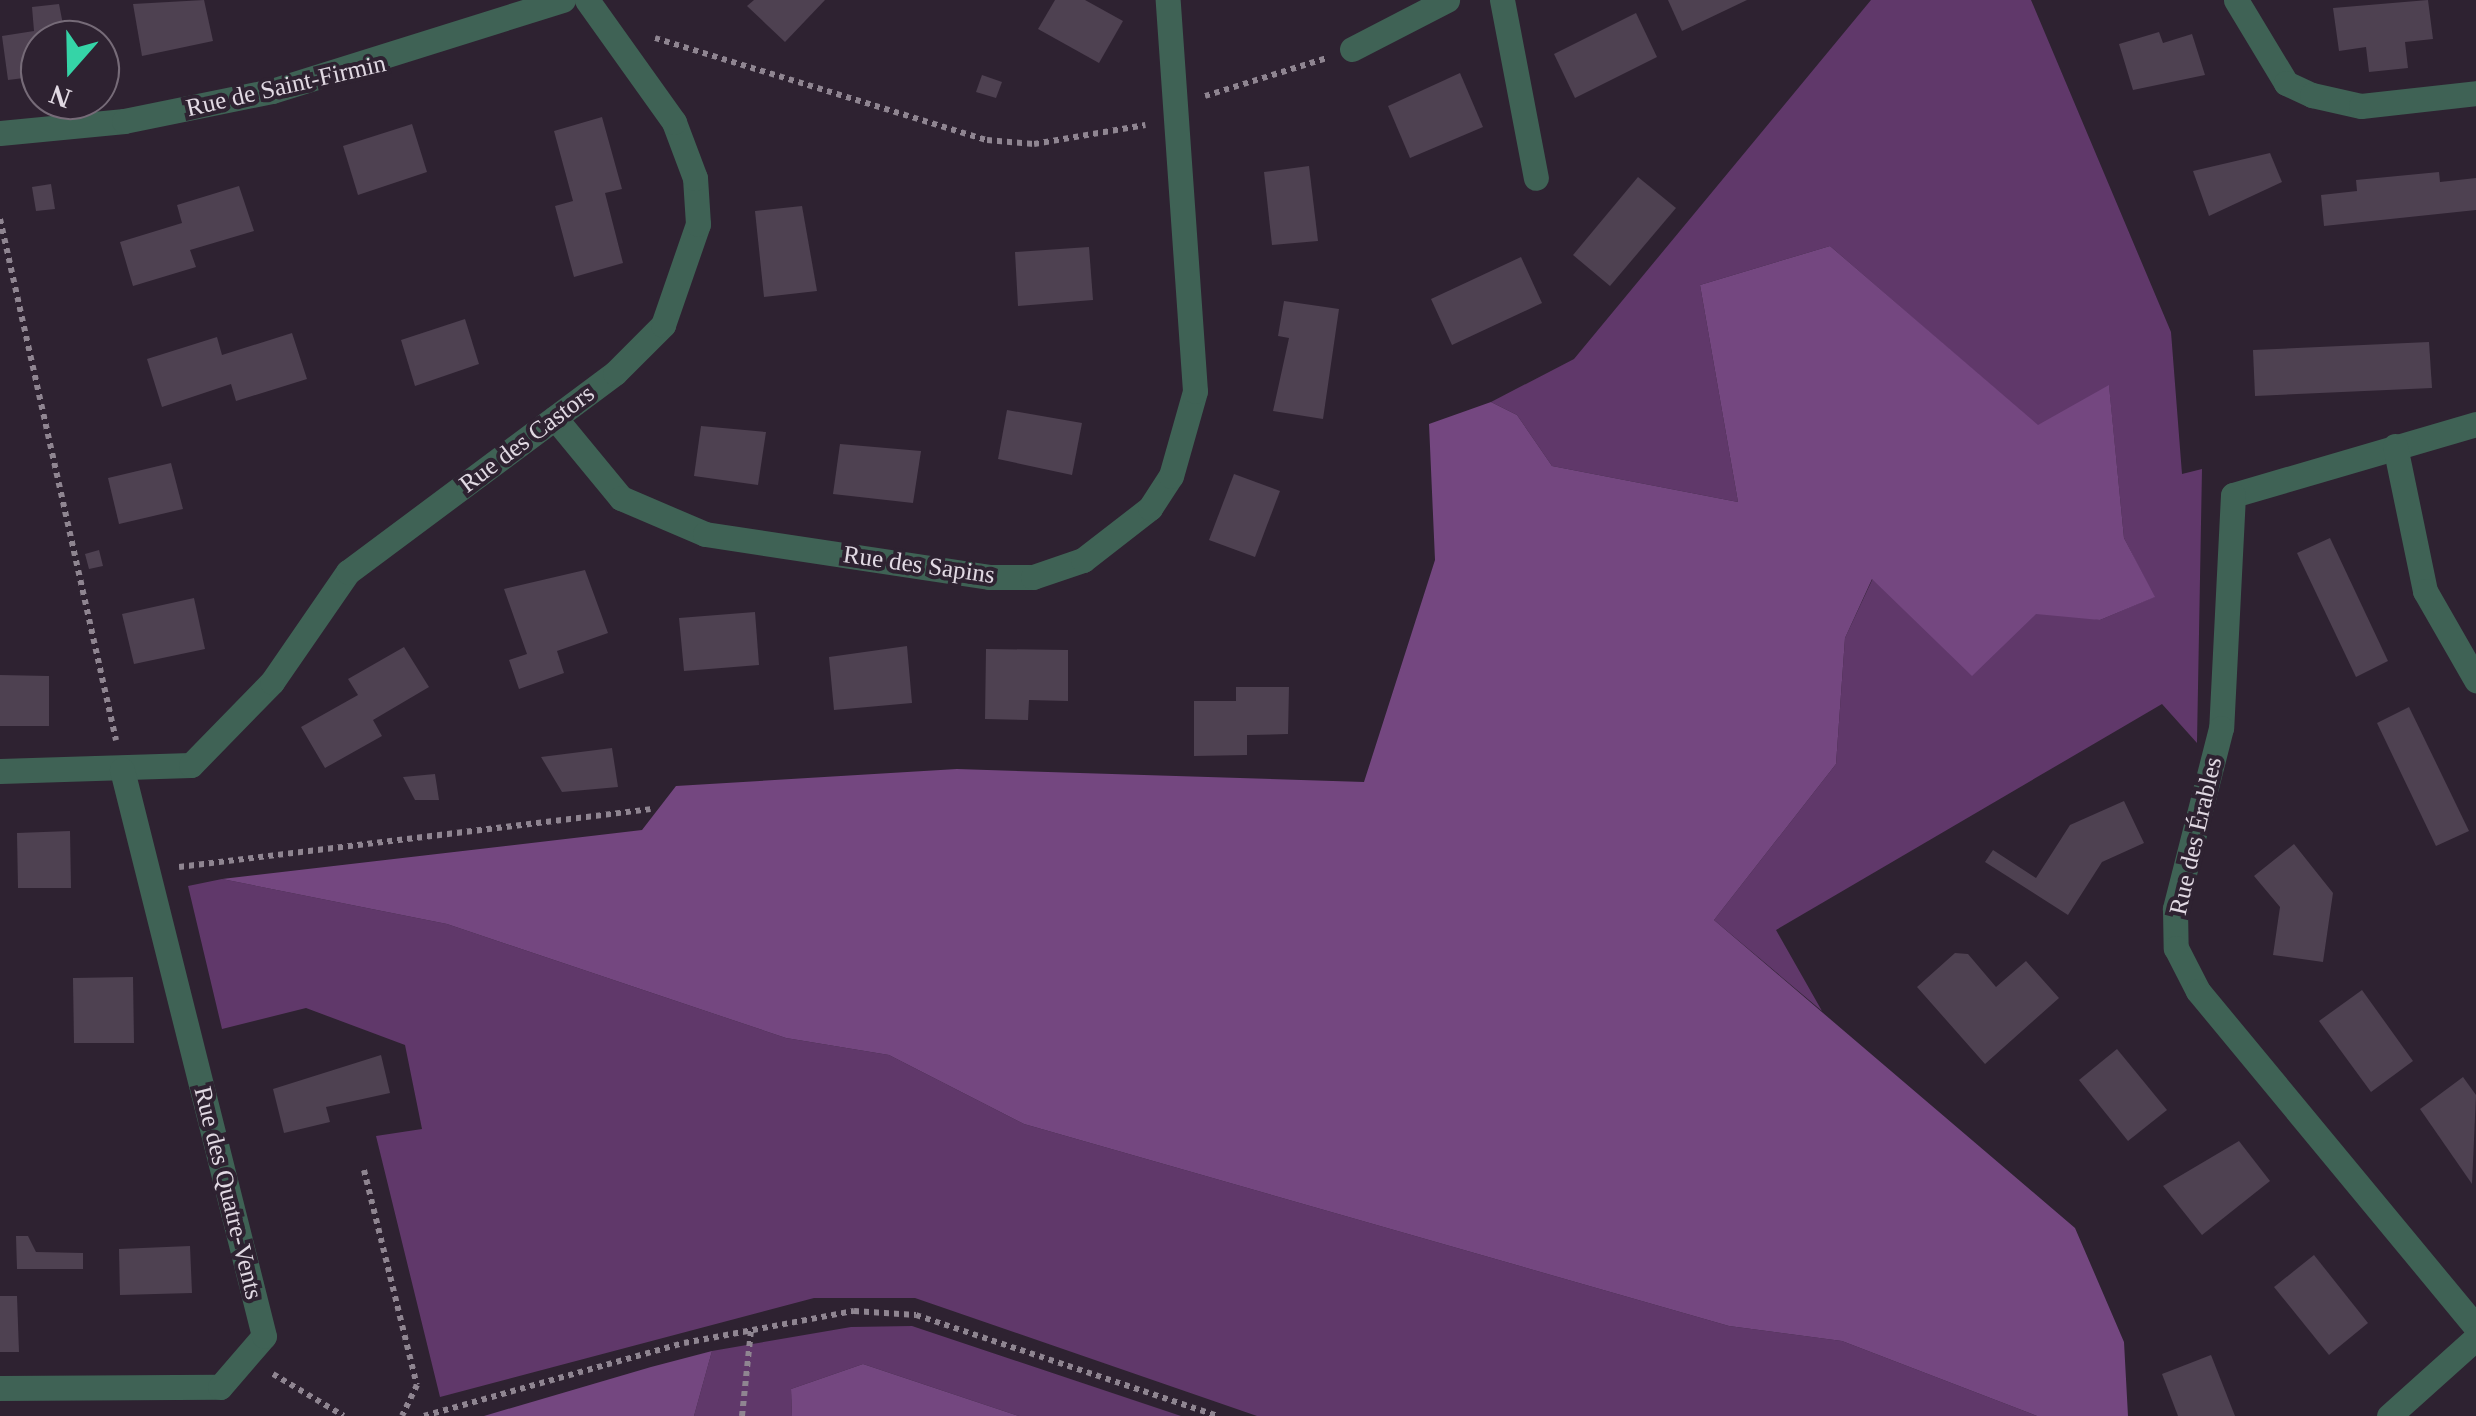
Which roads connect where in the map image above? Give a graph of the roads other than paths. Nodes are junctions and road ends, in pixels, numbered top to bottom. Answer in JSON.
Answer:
{"nodes":[{"id":1,"x":563,"y":0,"type":"edge"},
{"id":2,"x":587,"y":0,"type":"edge"},
{"id":3,"x":1168,"y":0,"type":"edge"},
{"id":4,"x":1447,"y":0,"type":"edge"},
{"id":5,"x":1502,"y":0,"type":"edge"},
{"id":6,"x":2236,"y":0,"type":"edge"},
{"id":7,"x":1352,"y":49,"type":"road end"},
{"id":8,"x":2476,"y":93,"type":"edge"},
{"id":9,"x":0,"y":133,"type":"edge"},
{"id":10,"x":1536,"y":178,"type":"dead end"},
{"id":11,"x":555,"y":418,"type":"junction"},
{"id":12,"x":2476,"y":424,"type":"edge"},
{"id":13,"x":2395,"y":446,"type":"junction"},
{"id":14,"x":2476,"y":680,"type":"edge"},
{"id":15,"x":122,"y":770,"type":"junction"},
{"id":16,"x":0,"y":771,"type":"edge"},
{"id":17,"x":2476,"y":1327,"type":"edge"},
{"id":18,"x":2476,"y":1338,"type":"edge"},
{"id":19,"x":0,"y":1388,"type":"edge"},
{"id":20,"x":2389,"y":1416,"type":"edge"}],
"edges":[{"from":1,"to":9,"type":"street","name":"Rue de Saint-Firmin"},
{"from":2,"to":11,"type":"street","name":"Rue des Castors"},
{"from":3,"to":11,"type":"street","name":"Rue des Sapins"},
{"from":4,"to":7,"type":"street"},
{"from":5,"to":10,"type":"street"},
{"from":6,"to":8,"type":"street"},
{"from":11,"to":15,"type":"street","name":"Rue des Castors"},
{"from":12,"to":13,"type":"street","name":"Rue des Érables"},
{"from":13,"to":14,"type":"street"},
{"from":13,"to":17,"type":"street","name":"Rue des Érables"},
{"from":15,"to":16,"type":"street","name":"Rue des Castors"},
{"from":15,"to":19,"type":"street","name":"Rue des Quatre-Vents"},
{"from":18,"to":20,"type":"street"}]}
